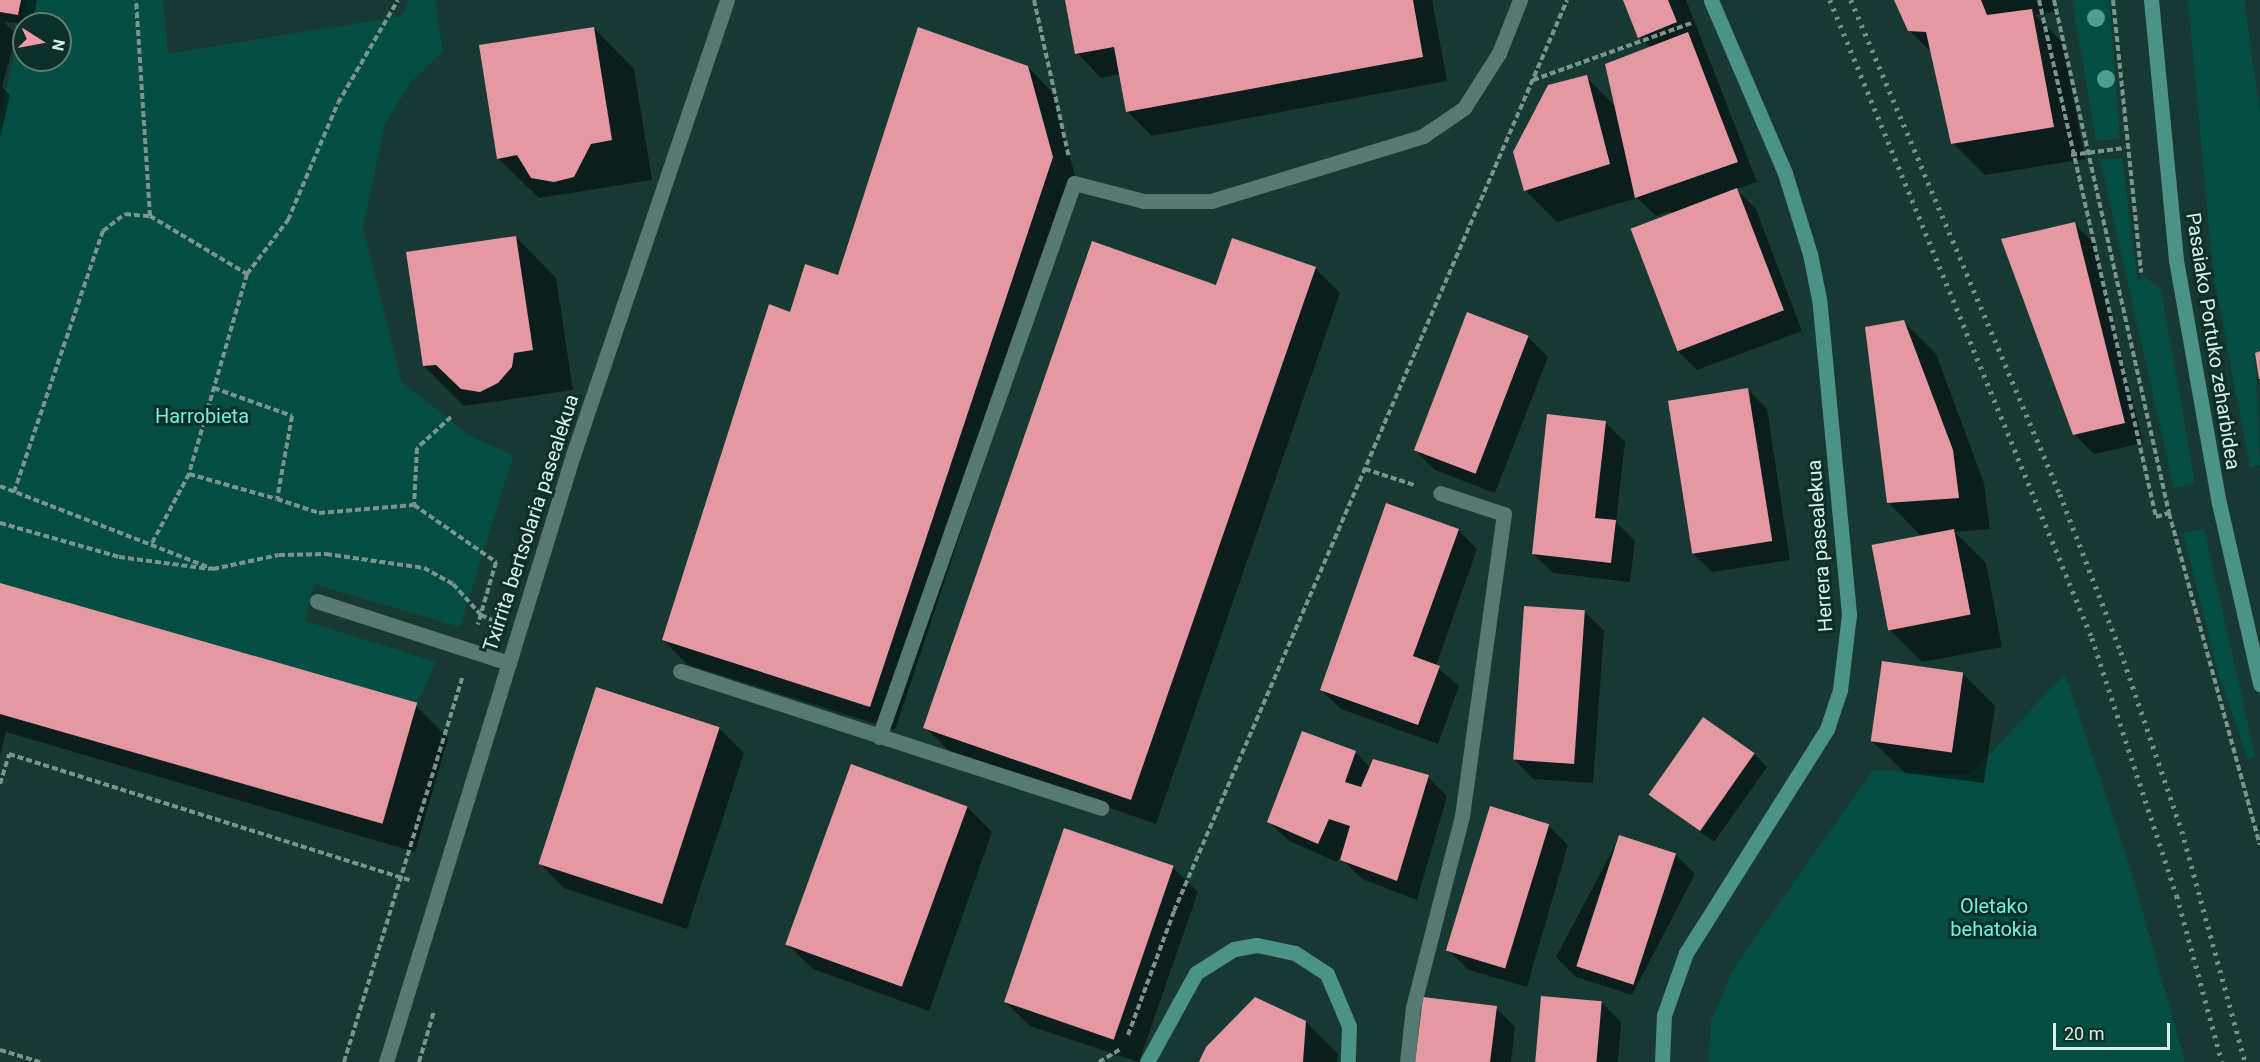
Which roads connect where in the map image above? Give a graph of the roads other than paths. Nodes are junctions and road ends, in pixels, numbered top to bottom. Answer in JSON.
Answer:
{"nodes":[{"id":1,"x":727,"y":0,"type":"edge"},
{"id":2,"x":1520,"y":0,"type":"edge"},
{"id":3,"x":2151,"y":0,"type":"edge"},
{"id":4,"x":1714,"y":7,"type":"edge"},
{"id":5,"x":1440,"y":493,"type":"road end"},
{"id":6,"x":317,"y":601,"type":"dead end"},
{"id":7,"x":508,"y":663,"type":"junction"},
{"id":8,"x":680,"y":671,"type":"dead end"},
{"id":9,"x":2260,"y":684,"type":"edge"},
{"id":10,"x":879,"y":737,"type":"junction"},
{"id":11,"x":1101,"y":808,"type":"dead end"},
{"id":12,"x":386,"y":1062,"type":"edge"},
{"id":13,"x":1148,"y":1062,"type":"edge"},
{"id":14,"x":1348,"y":1062,"type":"edge"},
{"id":15,"x":1407,"y":1062,"type":"edge"},
{"id":16,"x":1662,"y":1062,"type":"edge"}],
"edges":[{"from":1,"to":7,"type":"street","name":"Txirrita bertsolaria pasealekua"},
{"from":2,"to":10,"type":"street"},
{"from":3,"to":9,"type":"street","name":"Pasaiako Portuko zeharbidea"},
{"from":4,"to":16,"type":"street","name":"Herrera pasealekua"},
{"from":5,"to":15,"type":"street"},
{"from":6,"to":7,"type":"street"},
{"from":7,"to":12,"type":"street","name":"Txirrita bertsolaria pasealekua"},
{"from":8,"to":10,"type":"street"},
{"from":10,"to":11,"type":"street"},
{"from":13,"to":14,"type":"street"}]}
